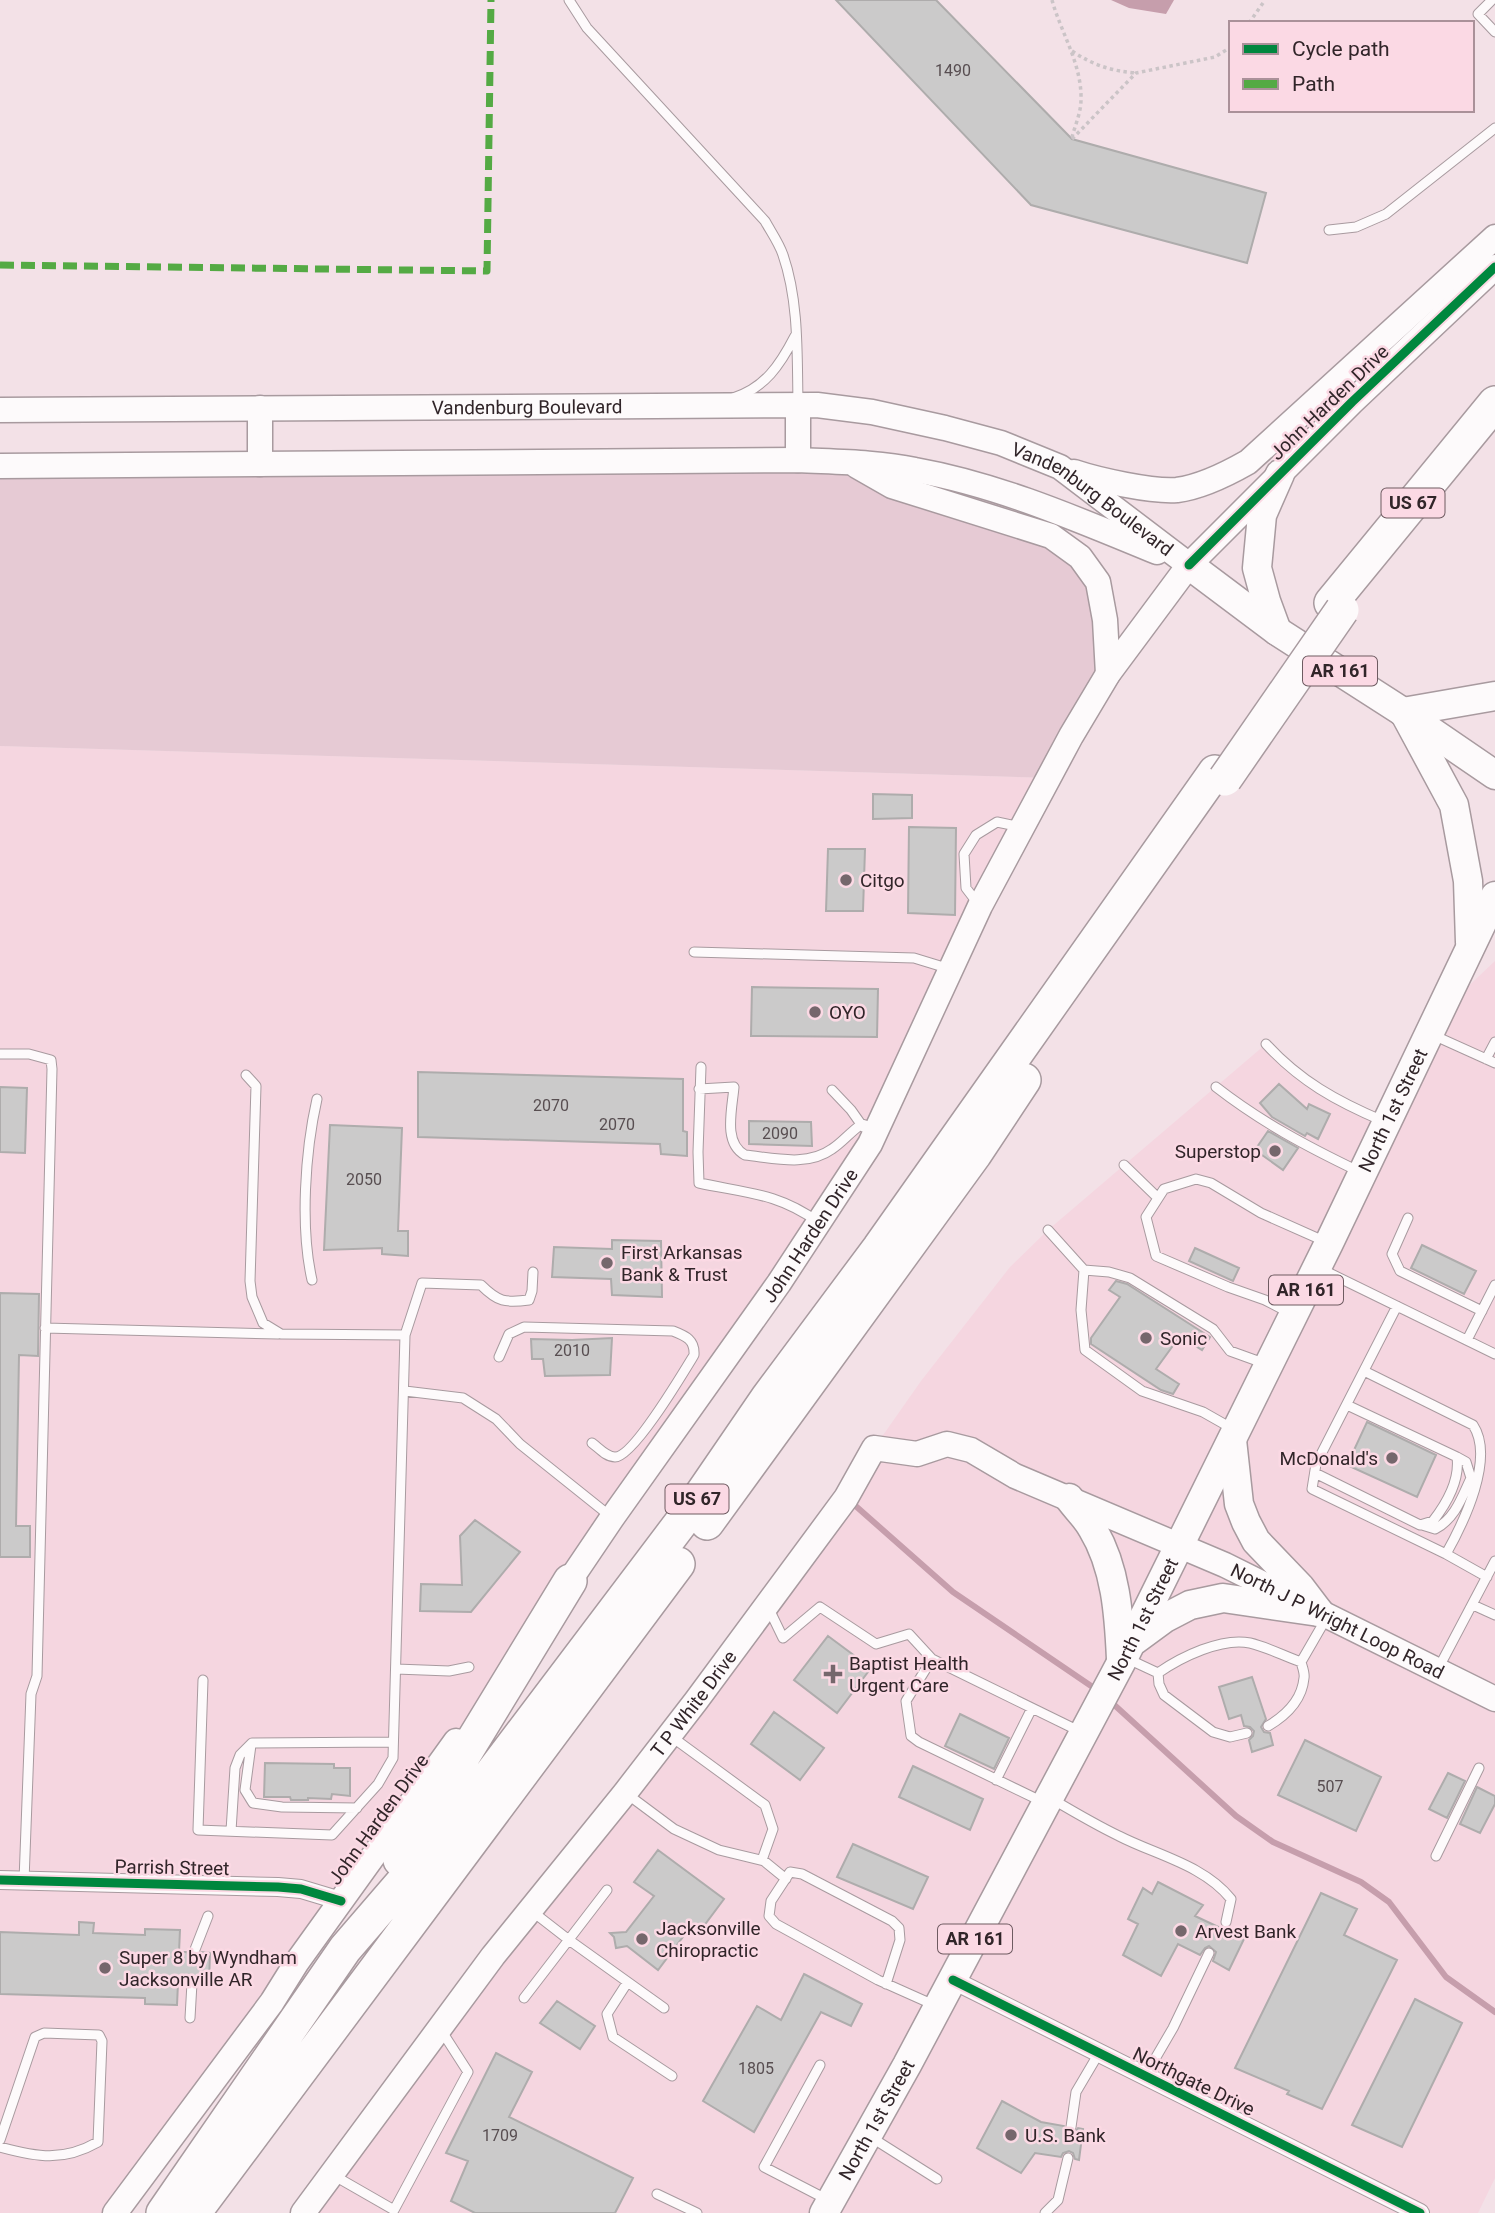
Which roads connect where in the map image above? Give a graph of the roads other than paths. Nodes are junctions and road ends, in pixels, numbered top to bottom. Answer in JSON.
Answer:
{"nodes":[{"id":1,"x":569,"y":0,"type":"edge"},
{"id":2,"x":1492,"y":0,"type":"edge"},
{"id":3,"x":1495,"y":32,"type":"edge"},
{"id":4,"x":1495,"y":128,"type":"edge"},
{"id":5,"x":1329,"y":230,"type":"dead end"},
{"id":6,"x":1495,"y":237,"type":"edge"},
{"id":7,"x":1495,"y":267,"type":"edge"},
{"id":8,"x":796,"y":335,"type":"junction"},
{"id":9,"x":1495,"y":403,"type":"edge"},
{"id":10,"x":710,"y":405,"type":"junction"},
{"id":11,"x":798,"y":405,"type":"junction"},
{"id":12,"x":260,"y":408,"type":"junction"},
{"id":13,"x":0,"y":410,"type":"edge"},
{"id":14,"x":1495,"y":426,"type":"edge"},
{"id":15,"x":798,"y":460,"type":"junction"},
{"id":16,"x":851,"y":463,"type":"junction"},
{"id":17,"x":260,"y":464,"type":"junction"},
{"id":18,"x":0,"y":466,"type":"edge"},
{"id":19,"x":1060,"y":467,"type":"junction"},
{"id":20,"x":1280,"y":474,"type":"junction"},
{"id":21,"x":1189,"y":565,"type":"junction"},
{"id":22,"x":1336,"y":607,"type":"junction"},
{"id":23,"x":1277,"y":631,"type":"junction"},
{"id":24,"x":1108,"y":674,"type":"junction"},
{"id":25,"x":1495,"y":696,"type":"edge"},
{"id":26,"x":1403,"y":712,"type":"junction"},
{"id":27,"x":1495,"y":775,"type":"edge"},
{"id":28,"x":1220,"y":776,"type":"junction"},
{"id":29,"x":1022,"y":827,"type":"junction"},
{"id":30,"x":1495,"y":896,"type":"edge"},
{"id":31,"x":980,"y":906,"type":"junction"},
{"id":32,"x":1470,"y":948,"type":"junction"},
{"id":33,"x":694,"y":952,"type":"dead end"},
{"id":34,"x":952,"y":969,"type":"junction"},
{"id":35,"x":1435,"y":1023,"type":"junction"},
{"id":36,"x":1495,"y":1042,"type":"edge"},
{"id":37,"x":1266,"y":1044,"type":"dead end"},
{"id":38,"x":0,"y":1054,"type":"edge"},
{"id":39,"x":1491,"y":1061,"type":"edge"},
{"id":40,"x":701,"y":1067,"type":"dead end"},
{"id":41,"x":246,"y":1075,"type":"dead end"},
{"id":42,"x":1216,"y":1087,"type":"dead end"},
{"id":43,"x":699,"y":1089,"type":"junction"},
{"id":44,"x":832,"y":1090,"type":"dead end"},
{"id":45,"x":317,"y":1099,"type":"dead end"},
{"id":46,"x":1386,"y":1122,"type":"junction"},
{"id":47,"x":869,"y":1132,"type":"junction"},
{"id":48,"x":1124,"y":1165,"type":"dead end"},
{"id":49,"x":1362,"y":1174,"type":"junction"},
{"id":50,"x":1158,"y":1198,"type":"junction"},
{"id":51,"x":1408,"y":1218,"type":"dead end"},
{"id":52,"x":820,"y":1223,"type":"junction"},
{"id":53,"x":1048,"y":1230,"type":"dead end"},
{"id":54,"x":1323,"y":1255,"type":"junction"},
{"id":55,"x":1084,"y":1270,"type":"junction"},
{"id":56,"x":533,"y":1272,"type":"dead end"},
{"id":57,"x":312,"y":1280,"type":"dead end"},
{"id":58,"x":1495,"y":1285,"type":"edge"},
{"id":59,"x":1397,"y":1306,"type":"junction"},
{"id":60,"x":1482,"y":1311,"type":"junction"},
{"id":61,"x":1293,"y":1315,"type":"junction"},
{"id":62,"x":46,"y":1328,"type":"junction"},
{"id":63,"x":281,"y":1334,"type":"junction"},
{"id":64,"x":405,"y":1335,"type":"junction"},
{"id":65,"x":1467,"y":1340,"type":"junction"},
{"id":66,"x":1495,"y":1354,"type":"edge"},
{"id":67,"x":499,"y":1357,"type":"dead end"},
{"id":68,"x":1269,"y":1365,"type":"junction"},
{"id":69,"x":1364,"y":1371,"type":"junction"},
{"id":70,"x":405,"y":1391,"type":"junction"},
{"id":71,"x":1347,"y":1405,"type":"junction"},
{"id":72,"x":1234,"y":1435,"type":"junction"},
{"id":73,"x":592,"y":1443,"type":"dead end"},
{"id":74,"x":1315,"y":1473,"type":"junction"},
{"id":75,"x":1069,"y":1498,"type":"junction"},
{"id":76,"x":612,"y":1518,"type":"junction"},
{"id":77,"x":1180,"y":1545,"type":"junction"},
{"id":78,"x":1446,"y":1554,"type":"junction"},
{"id":79,"x":1495,"y":1561,"type":"edge"},
{"id":80,"x":1487,"y":1577,"type":"junction"},
{"id":81,"x":570,"y":1581,"type":"junction"},
{"id":82,"x":768,"y":1605,"type":"junction"},
{"id":83,"x":1473,"y":1605,"type":"junction"},
{"id":84,"x":1323,"y":1614,"type":"junction"},
{"id":85,"x":1495,"y":1615,"type":"edge"},
{"id":86,"x":1125,"y":1654,"type":"junction"},
{"id":87,"x":932,"y":1659,"type":"junction"},
{"id":88,"x":1301,"y":1662,"type":"junction"},
{"id":89,"x":470,"y":1667,"type":"dead end"},
{"id":90,"x":396,"y":1669,"type":"junction"},
{"id":91,"x":1437,"y":1671,"type":"junction"},
{"id":92,"x":1158,"y":1673,"type":"junction"},
{"id":93,"x":203,"y":1681,"type":"dead end"},
{"id":94,"x":1495,"y":1699,"type":"edge"},
{"id":95,"x":1032,"y":1708,"type":"junction"},
{"id":96,"x":1268,"y":1726,"type":"dead end"},
{"id":97,"x":1247,"y":1733,"type":"dead end"},
{"id":98,"x":1084,"y":1734,"type":"junction"},
{"id":99,"x":669,"y":1735,"type":"junction"},
{"id":100,"x":392,"y":1742,"type":"junction"},
{"id":101,"x":252,"y":1743,"type":"junction"},
{"id":102,"x":1479,"y":1768,"type":"dead end"},
{"id":103,"x":996,"y":1780,"type":"junction"},
{"id":104,"x":625,"y":1793,"type":"junction"},
{"id":105,"x":1048,"y":1801,"type":"junction"},
{"id":106,"x":357,"y":1808,"type":"junction"},
{"id":107,"x":231,"y":1831,"type":"junction"},
{"id":108,"x":1436,"y":1856,"type":"dead end"},
{"id":109,"x":762,"y":1860,"type":"junction"},
{"id":110,"x":786,"y":1879,"type":"junction"},
{"id":111,"x":0,"y":1880,"type":"edge"},
{"id":112,"x":24,"y":1881,"type":"junction"},
{"id":113,"x":607,"y":1890,"type":"dead end"},
{"id":114,"x":341,"y":1901,"type":"junction"},
{"id":115,"x":531,"y":1910,"type":"junction"},
{"id":116,"x":208,"y":1916,"type":"dead end"},
{"id":117,"x":1226,"y":1922,"type":"dead end"},
{"id":118,"x":569,"y":1940,"type":"junction"},
{"id":119,"x":345,"y":1949,"type":"junction"},
{"id":120,"x":194,"y":1952,"type":"dead end"},
{"id":121,"x":1209,"y":1952,"type":"dead end"},
{"id":122,"x":953,"y":1980,"type":"junction"},
{"id":123,"x":192,"y":1983,"type":"dead end"},
{"id":124,"x":627,"y":1983,"type":"junction"},
{"id":125,"x":886,"y":1984,"type":"junction"},
{"id":126,"x":524,"y":1998,"type":"dead end"},
{"id":127,"x":938,"y":2007,"type":"junction"},
{"id":128,"x":664,"y":2008,"type":"dead end"},
{"id":129,"x":190,"y":2018,"type":"dead end"},
{"id":130,"x":439,"y":2028,"type":"junction"},
{"id":131,"x":1099,"y":2053,"type":"junction"},
{"id":132,"x":820,"y":2066,"type":"dead end"},
{"id":133,"x":672,"y":2076,"type":"dead end"},
{"id":134,"x":1146,"y":2076,"type":"junction"},
{"id":135,"x":1071,"y":2127,"type":"dead end"},
{"id":136,"x":868,"y":2135,"type":"junction"},
{"id":137,"x":0,"y":2140,"type":"edge"},
{"id":138,"x":0,"y":2147,"type":"edge"},
{"id":139,"x":1068,"y":2158,"type":"dead end"},
{"id":140,"x":331,"y":2175,"type":"junction"},
{"id":141,"x":937,"y":2179,"type":"dead end"},
{"id":142,"x":657,"y":2194,"type":"dead end"},
{"id":143,"x":827,"y":2207,"type":"edge"},
{"id":144,"x":115,"y":2213,"type":"edge"},
{"id":145,"x":163,"y":2213,"type":"edge"},
{"id":146,"x":194,"y":2213,"type":"edge"},
{"id":147,"x":303,"y":2213,"type":"edge"},
{"id":148,"x":697,"y":2213,"type":"edge"},
{"id":149,"x":1045,"y":2213,"type":"edge"},
{"id":150,"x":1420,"y":2213,"type":"edge"}],
"edges":[{"from":1,"to":8,"type":"lane"},
{"from":2,"to":3,"type":"lane"},
{"from":4,"to":5,"type":"lane"},
{"from":6,"to":19,"type":"main road"},
{"from":7,"to":20,"type":"main road","name":"John Harden Drive"},
{"from":8,"to":10,"type":"lane"},
{"from":8,"to":11,"type":"lane"},
{"from":9,"to":22,"type":"highway","number":"US 67"},
{"from":10,"to":11,"type":"main road","name":"Vandenburg Boulevard"},
{"from":10,"to":12,"type":"main road","name":"Vandenburg Boulevard"},
{"from":11,"to":15,"type":"main road"},
{"from":11,"to":19,"type":"main road","name":"Vandenburg Boulevard"},
{"from":12,"to":13,"type":"main road","name":"Vandenburg Boulevard"},
{"from":12,"to":17,"type":"main road"},
{"from":14,"to":22,"type":"highway","number":"US 67"},
{"from":15,"to":16,"type":"main road","name":"Vandenburg Boulevard"},
{"from":15,"to":17,"type":"main road","name":"Vandenburg Boulevard"},
{"from":16,"to":21,"type":"main road","name":"Vandenburg Boulevard"},
{"from":16,"to":24,"type":"main road"},
{"from":17,"to":18,"type":"main road","name":"Vandenburg Boulevard"},
{"from":19,"to":21,"type":"main road","name":"Vandenburg Boulevard"},
{"from":20,"to":21,"type":"main road","name":"John Harden Drive"},
{"from":20,"to":23,"type":"main road"},
{"from":21,"to":23,"type":"main road","number":"AR 161"},
{"from":21,"to":24,"type":"main road","name":"John Harden Drive"},
{"from":22,"to":28,"type":"highway","number":"US 67"},
{"from":23,"to":26,"type":"main road","number":"AR 161"},
{"from":24,"to":29,"type":"main road","name":"John Harden Drive"},
{"from":25,"to":26,"type":"main road"},
{"from":26,"to":27,"type":"main road","number":"AR 161"},
{"from":26,"to":32,"type":"main road"},
{"from":28,"to":119,"type":"highway","number":"US 67"},
{"from":28,"to":146,"type":"highway","number":"US 67"},
{"from":29,"to":31,"type":"main road","name":"John Harden Drive"},
{"from":29,"to":31,"type":"lane"},
{"from":30,"to":32,"type":"main road","number":"AR 161"},
{"from":31,"to":34,"type":"main road","name":"John Harden Drive"},
{"from":32,"to":35,"type":"main road","number":"AR 161"},
{"from":33,"to":34,"type":"lane"},
{"from":34,"to":47,"type":"main road","name":"John Harden Drive"},
{"from":35,"to":39,"type":"lane"},
{"from":35,"to":46,"type":"main road","name":"North 1st Street","number":"AR 161"},
{"from":36,"to":39,"type":"lane"},
{"from":37,"to":46,"type":"lane"},
{"from":38,"to":62,"type":"lane"},
{"from":40,"to":43,"type":"lane"},
{"from":41,"to":63,"type":"lane"},
{"from":42,"to":49,"type":"lane"},
{"from":43,"to":47,"type":"lane"},
{"from":43,"to":52,"type":"lane"},
{"from":44,"to":47,"type":"lane"},
{"from":45,"to":57,"type":"lane"},
{"from":46,"to":49,"type":"main road","name":"North 1st Street","number":"AR 161"},
{"from":47,"to":52,"type":"main road","name":"John Harden Drive"},
{"from":48,"to":50,"type":"lane"},
{"from":49,"to":54,"type":"main road","name":"North 1st Street","number":"AR 161"},
{"from":50,"to":54,"type":"lane"},
{"from":50,"to":61,"type":"lane"},
{"from":51,"to":60,"type":"lane"},
{"from":52,"to":76,"type":"main road","name":"John Harden Drive"},
{"from":53,"to":55,"type":"lane"},
{"from":54,"to":59,"type":"lane"},
{"from":54,"to":61,"type":"main road","name":"North 1st Street","number":"AR 161"},
{"from":55,"to":68,"type":"lane"},
{"from":55,"to":72,"type":"lane"},
{"from":56,"to":64,"type":"lane"},
{"from":58,"to":60,"type":"lane"},
{"from":59,"to":65,"type":"lane"},
{"from":59,"to":69,"type":"lane"},
{"from":60,"to":65,"type":"lane"},
{"from":61,"to":68,"type":"main road","name":"North 1st Street","number":"AR 161"},
{"from":62,"to":63,"type":"lane"},
{"from":62,"to":112,"type":"lane"},
{"from":63,"to":64,"type":"lane"},
{"from":64,"to":70,"type":"lane"},
{"from":65,"to":66,"type":"lane"},
{"from":67,"to":73,"type":"lane"},
{"from":68,"to":72,"type":"main road","name":"North 1st Street","number":"AR 161"},
{"from":69,"to":71,"type":"lane"},
{"from":69,"to":78,"type":"lane"},
{"from":70,"to":76,"type":"lane"},
{"from":70,"to":90,"type":"lane"},
{"from":71,"to":74,"type":"lane"},
{"from":71,"to":74,"type":"lane"},
{"from":72,"to":77,"type":"main road","name":"North 1st Street","number":"AR 161"},
{"from":72,"to":84,"type":"main road"},
{"from":74,"to":78,"type":"lane"},
{"from":75,"to":77,"type":"main road","name":"T P White Drive"},
{"from":75,"to":82,"type":"main road","name":"T P White Drive"},
{"from":75,"to":86,"type":"main road"},
{"from":76,"to":81,"type":"main road","name":"John Harden Drive"},
{"from":77,"to":84,"type":"main road","name":"North J P Wright Loop Road"},
{"from":77,"to":86,"type":"main road","name":"North 1st Street","number":"AR 161"},
{"from":78,"to":80,"type":"lane"},
{"from":79,"to":80,"type":"lane"},
{"from":80,"to":83,"type":"lane"},
{"from":81,"to":114,"type":"main road","name":"John Harden Drive"},
{"from":81,"to":119,"type":"highway"},
{"from":82,"to":87,"type":"lane"},
{"from":82,"to":99,"type":"main road","name":"T P White Drive"},
{"from":83,"to":85,"type":"lane"},
{"from":83,"to":91,"type":"lane"},
{"from":84,"to":86,"type":"main road"},
{"from":84,"to":88,"type":"lane"},
{"from":84,"to":91,"type":"main road","name":"North J P Wright Loop Road"},
{"from":86,"to":92,"type":"lane"},
{"from":86,"to":98,"type":"main road","name":"North 1st Street","number":"AR 161"},
{"from":87,"to":95,"type":"lane"},
{"from":87,"to":103,"type":"lane"},
{"from":88,"to":92,"type":"lane"},
{"from":88,"to":96,"type":"lane"},
{"from":89,"to":90,"type":"lane"},
{"from":90,"to":100,"type":"lane"},
{"from":91,"to":94,"type":"main road","name":"North J P Wright Loop Road"},
{"from":92,"to":97,"type":"lane"},
{"from":93,"to":107,"type":"lane"},
{"from":95,"to":98,"type":"lane"},
{"from":95,"to":103,"type":"lane"},
{"from":98,"to":105,"type":"main road","name":"North 1st Street","number":"AR 161"},
{"from":99,"to":104,"type":"main road","name":"T P White Drive"},
{"from":99,"to":109,"type":"lane"},
{"from":100,"to":101,"type":"lane"},
{"from":100,"to":106,"type":"lane"},
{"from":101,"to":106,"type":"lane"},
{"from":101,"to":107,"type":"lane"},
{"from":102,"to":108,"type":"lane"},
{"from":103,"to":105,"type":"lane"},
{"from":104,"to":109,"type":"lane"},
{"from":104,"to":115,"type":"main road","name":"T P White Drive"},
{"from":105,"to":117,"type":"lane"},
{"from":105,"to":122,"type":"main road","name":"North 1st Street","number":"AR 161"},
{"from":106,"to":107,"type":"lane"},
{"from":109,"to":110,"type":"lane"},
{"from":110,"to":125,"type":"lane"},
{"from":110,"to":125,"type":"lane"},
{"from":111,"to":112,"type":"street","name":"Parrish Street"},
{"from":112,"to":114,"type":"street","name":"Parrish Street"},
{"from":113,"to":118,"type":"lane"},
{"from":114,"to":144,"type":"main road","name":"John Harden Drive"},
{"from":115,"to":118,"type":"lane"},
{"from":115,"to":130,"type":"main road","name":"T P White Drive"},
{"from":116,"to":120,"type":"lane"},
{"from":118,"to":124,"type":"lane"},
{"from":118,"to":126,"type":"lane"},
{"from":119,"to":145,"type":"highway","number":"US 67"},
{"from":121,"to":134,"type":"lane"},
{"from":122,"to":127,"type":"main road","name":"North 1st Street","number":"AR 161"},
{"from":122,"to":131,"type":"street","name":"Northgate Drive"},
{"from":123,"to":129,"type":"lane"},
{"from":124,"to":128,"type":"lane"},
{"from":124,"to":133,"type":"lane"},
{"from":125,"to":127,"type":"lane"},
{"from":127,"to":136,"type":"main road","name":"North 1st Street","number":"AR 161"},
{"from":130,"to":140,"type":"main road","name":"T P White Drive"},
{"from":130,"to":140,"type":"lane"},
{"from":131,"to":134,"type":"street","name":"Northgate Drive"},
{"from":131,"to":135,"type":"lane"},
{"from":132,"to":143,"type":"lane"},
{"from":134,"to":150,"type":"street","name":"Northgate Drive"},
{"from":136,"to":141,"type":"lane"},
{"from":136,"to":143,"type":"main road","name":"North 1st Street","number":"AR 161"},
{"from":137,"to":138,"type":"lane"},
{"from":139,"to":149,"type":"lane"},
{"from":140,"to":147,"type":"main road","name":"T P White Drive"},
{"from":142,"to":148,"type":"lane"}]}
